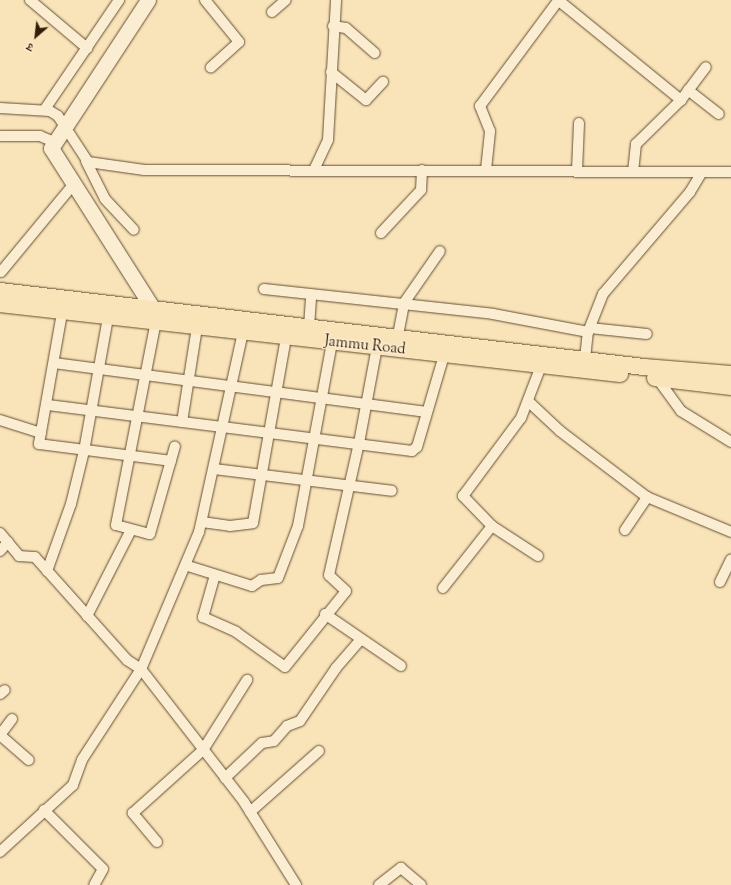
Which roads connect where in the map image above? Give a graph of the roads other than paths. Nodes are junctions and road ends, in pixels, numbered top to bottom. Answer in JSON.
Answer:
{"nodes":[{"id":1,"x":30,"y":0,"type":"edge"},
{"id":2,"x":119,"y":0,"type":"edge"},
{"id":3,"x":148,"y":0,"type":"edge"},
{"id":4,"x":205,"y":0,"type":"edge"},
{"id":5,"x":286,"y":0,"type":"edge"},
{"id":6,"x":558,"y":0,"type":"edge"},
{"id":7,"x":333,"y":2,"type":"edge"},
{"id":8,"x":272,"y":12,"type":"dead end"},
{"id":9,"x":333,"y":26,"type":"junction"},
{"id":10,"x":87,"y":48,"type":"junction"},
{"id":11,"x":375,"y":53,"type":"dead end"},
{"id":12,"x":211,"y":67,"type":"dead end"},
{"id":13,"x":706,"y":67,"type":"dead end"},
{"id":14,"x":331,"y":72,"type":"junction"},
{"id":15,"x":383,"y":82,"type":"dead end"},
{"id":16,"x":688,"y":90,"type":"junction"},
{"id":17,"x":681,"y":100,"type":"junction"},
{"id":18,"x":0,"y":108,"type":"edge"},
{"id":19,"x":720,"y":114,"type":"dead end"},
{"id":20,"x":579,"y":123,"type":"dead end"},
{"id":21,"x":55,"y":125,"type":"junction"},
{"id":22,"x":0,"y":136,"type":"edge"},
{"id":23,"x":86,"y":161,"type":"junction"},
{"id":24,"x":314,"y":170,"type":"junction"},
{"id":25,"x":422,"y":170,"type":"junction"},
{"id":26,"x":486,"y":170,"type":"junction"},
{"id":27,"x":577,"y":170,"type":"junction"},
{"id":28,"x":634,"y":171,"type":"junction"},
{"id":29,"x":702,"y":172,"type":"junction"},
{"id":30,"x":731,"y":172,"type":"edge"},
{"id":31,"x":73,"y":185,"type":"junction"},
{"id":32,"x":134,"y":230,"type":"dead end"},
{"id":33,"x":381,"y":233,"type":"dead end"},
{"id":34,"x":440,"y":250,"type":"dead end"},
{"id":35,"x":1,"y":272,"type":"dead end"},
{"id":36,"x":264,"y":289,"type":"dead end"},
{"id":37,"x":0,"y":291,"type":"edge"},
{"id":38,"x":311,"y":297,"type":"junction"},
{"id":39,"x":0,"y":304,"type":"edge"},
{"id":40,"x":403,"y":311,"type":"junction"},
{"id":41,"x":62,"y":313,"type":"junction"},
{"id":42,"x":154,"y":314,"type":"junction"},
{"id":43,"x":108,"y":317,"type":"junction"},
{"id":44,"x":310,"y":320,"type":"junction"},
{"id":45,"x":197,"y":327,"type":"junction"},
{"id":46,"x":243,"y":332,"type":"junction"},
{"id":47,"x":588,"y":333,"type":"junction"},
{"id":48,"x":647,"y":334,"type":"dead end"},
{"id":49,"x":398,"y":335,"type":"junction"},
{"id":50,"x":286,"y":338,"type":"junction"},
{"id":51,"x":332,"y":342,"type":"junction"},
{"id":52,"x":376,"y":347,"type":"junction"},
{"id":53,"x":444,"y":355,"type":"junction"},
{"id":54,"x":585,"y":359,"type":"junction"},
{"id":55,"x":54,"y":363,"type":"junction"},
{"id":56,"x":541,"y":366,"type":"junction"},
{"id":57,"x":99,"y":370,"type":"junction"},
{"id":58,"x":731,"y":374,"type":"edge"},
{"id":59,"x":143,"y":376,"type":"junction"},
{"id":60,"x":658,"y":378,"type":"junction"},
{"id":61,"x":188,"y":380,"type":"junction"},
{"id":62,"x":232,"y":386,"type":"junction"},
{"id":63,"x":731,"y":386,"type":"edge"},
{"id":64,"x":278,"y":390,"type":"junction"},
{"id":65,"x":322,"y":397,"type":"junction"},
{"id":66,"x":367,"y":402,"type":"junction"},
{"id":67,"x":529,"y":402,"type":"junction"},
{"id":68,"x":48,"y":405,"type":"junction"},
{"id":69,"x":91,"y":410,"type":"junction"},
{"id":70,"x":426,"y":412,"type":"junction"},
{"id":71,"x":136,"y":416,"type":"junction"},
{"id":72,"x":0,"y":420,"type":"edge"},
{"id":73,"x":182,"y":422,"type":"junction"},
{"id":74,"x":224,"y":426,"type":"junction"},
{"id":75,"x":270,"y":431,"type":"junction"},
{"id":76,"x":41,"y":433,"type":"junction"},
{"id":77,"x":314,"y":436,"type":"junction"},
{"id":78,"x":731,"y":442,"type":"edge"},
{"id":79,"x":359,"y":443,"type":"junction"},
{"id":80,"x":176,"y":446,"type":"dead end"},
{"id":81,"x":84,"y":451,"type":"junction"},
{"id":82,"x":128,"y":457,"type":"junction"},
{"id":83,"x":171,"y":461,"type":"junction"},
{"id":84,"x":214,"y":469,"type":"junction"},
{"id":85,"x":262,"y":475,"type":"junction"},
{"id":86,"x":305,"y":478,"type":"junction"},
{"id":87,"x":350,"y":484,"type":"junction"},
{"id":88,"x":392,"y":491,"type":"dead end"},
{"id":89,"x":647,"y":497,"type":"junction"},
{"id":90,"x":202,"y":522,"type":"junction"},
{"id":91,"x":492,"y":526,"type":"junction"},
{"id":92,"x":131,"y":530,"type":"junction"},
{"id":93,"x":625,"y":530,"type":"dead end"},
{"id":94,"x":731,"y":532,"type":"edge"},
{"id":95,"x":0,"y":533,"type":"edge"},
{"id":96,"x":8,"y":542,"type":"junction"},
{"id":97,"x":0,"y":551,"type":"edge"},
{"id":98,"x":538,"y":556,"type":"dead end"},
{"id":99,"x":731,"y":559,"type":"edge"},
{"id":100,"x":188,"y":566,"type":"junction"},
{"id":101,"x":47,"y":571,"type":"junction"},
{"id":102,"x":214,"y":575,"type":"junction"},
{"id":103,"x":720,"y":582,"type":"dead end"},
{"id":104,"x":443,"y":588,"type":"dead end"},
{"id":105,"x":325,"y":614,"type":"junction"},
{"id":106,"x":87,"y":616,"type":"junction"},
{"id":107,"x":361,"y":639,"type":"junction"},
{"id":108,"x":401,"y":666,"type":"dead end"},
{"id":109,"x":141,"y":669,"type":"junction"},
{"id":110,"x":247,"y":680,"type":"dead end"},
{"id":111,"x":12,"y":719,"type":"dead end"},
{"id":112,"x":0,"y":735,"type":"edge"},
{"id":113,"x":203,"y":750,"type":"junction"},
{"id":114,"x":319,"y":751,"type":"dead end"},
{"id":115,"x":30,"y":760,"type":"dead end"},
{"id":116,"x":225,"y":778,"type":"junction"},
{"id":117,"x":44,"y":810,"type":"junction"},
{"id":118,"x":250,"y":812,"type":"junction"},
{"id":119,"x":156,"y":842,"type":"dead end"},
{"id":120,"x":0,"y":852,"type":"edge"},
{"id":121,"x":94,"y":885,"type":"edge"},
{"id":122,"x":296,"y":885,"type":"edge"},
{"id":123,"x":379,"y":885,"type":"edge"},
{"id":124,"x":421,"y":885,"type":"edge"}],
"edges":[{"from":1,"to":10,"type":"street"},
{"from":2,"to":10,"type":"street"},
{"from":3,"to":21,"type":"street"},
{"from":4,"to":12,"type":"street"},
{"from":5,"to":8,"type":"street"},
{"from":6,"to":17,"type":"street"},
{"from":6,"to":26,"type":"street"},
{"from":7,"to":9,"type":"street"},
{"from":9,"to":11,"type":"street"},
{"from":9,"to":14,"type":"street"},
{"from":10,"to":21,"type":"street"},
{"from":13,"to":16,"type":"street"},
{"from":14,"to":15,"type":"street"},
{"from":14,"to":24,"type":"street"},
{"from":16,"to":17,"type":"street"},
{"from":16,"to":19,"type":"street"},
{"from":17,"to":28,"type":"street"},
{"from":18,"to":21,"type":"street"},
{"from":20,"to":27,"type":"street"},
{"from":21,"to":22,"type":"street"},
{"from":21,"to":23,"type":"street"},
{"from":21,"to":31,"type":"street"},
{"from":23,"to":24,"type":"street"},
{"from":23,"to":32,"type":"street"},
{"from":24,"to":25,"type":"street"},
{"from":25,"to":26,"type":"street"},
{"from":25,"to":33,"type":"street"},
{"from":26,"to":27,"type":"street"},
{"from":27,"to":28,"type":"street"},
{"from":28,"to":29,"type":"street"},
{"from":29,"to":30,"type":"street"},
{"from":29,"to":47,"type":"street"},
{"from":31,"to":35,"type":"street"},
{"from":31,"to":42,"type":"street"},
{"from":34,"to":40,"type":"street"},
{"from":36,"to":38,"type":"street"},
{"from":37,"to":42,"type":"main road"},
{"from":38,"to":40,"type":"street"},
{"from":38,"to":44,"type":"street"},
{"from":39,"to":41,"type":"main road","name":"Jammu Road"},
{"from":40,"to":47,"type":"street"},
{"from":40,"to":49,"type":"street"},
{"from":41,"to":43,"type":"main road","name":"Jammu Road"},
{"from":41,"to":55,"type":"street"},
{"from":42,"to":43,"type":"main road","name":"Jammu Road"},
{"from":42,"to":44,"type":"main road"},
{"from":42,"to":45,"type":"main road","name":"Jammu Road"},
{"from":42,"to":59,"type":"street"},
{"from":43,"to":57,"type":"street"},
{"from":44,"to":49,"type":"main road"},
{"from":45,"to":46,"type":"main road","name":"Jammu Road"},
{"from":45,"to":61,"type":"street"},
{"from":46,"to":50,"type":"main road","name":"Jammu Road"},
{"from":46,"to":62,"type":"street"},
{"from":47,"to":48,"type":"street"},
{"from":47,"to":54,"type":"street"},
{"from":49,"to":54,"type":"main road"},
{"from":50,"to":51,"type":"main road","name":"Jammu Road"},
{"from":50,"to":64,"type":"street"},
{"from":51,"to":52,"type":"main road","name":"Jammu Road"},
{"from":51,"to":65,"type":"street"},
{"from":52,"to":53,"type":"main road","name":"Jammu Road"},
{"from":52,"to":66,"type":"street"},
{"from":53,"to":56,"type":"main road","name":"Jammu Road"},
{"from":53,"to":70,"type":"street"},
{"from":54,"to":58,"type":"main road"},
{"from":55,"to":57,"type":"street"},
{"from":55,"to":68,"type":"street"},
{"from":56,"to":60,"type":"main road","name":"Jammu Road"},
{"from":56,"to":67,"type":"street"},
{"from":57,"to":59,"type":"street"},
{"from":57,"to":69,"type":"street"},
{"from":59,"to":61,"type":"street"},
{"from":59,"to":71,"type":"street"},
{"from":60,"to":63,"type":"main road","name":"Jammu Road"},
{"from":60,"to":78,"type":"street"},
{"from":61,"to":62,"type":"street"},
{"from":61,"to":73,"type":"street"},
{"from":62,"to":64,"type":"street"},
{"from":62,"to":74,"type":"street"},
{"from":64,"to":65,"type":"street"},
{"from":64,"to":75,"type":"street"},
{"from":65,"to":66,"type":"street"},
{"from":65,"to":77,"type":"street"},
{"from":66,"to":70,"type":"street"},
{"from":66,"to":79,"type":"street"},
{"from":67,"to":89,"type":"street"},
{"from":67,"to":91,"type":"street"},
{"from":68,"to":69,"type":"street"},
{"from":68,"to":76,"type":"street"},
{"from":69,"to":71,"type":"street"},
{"from":69,"to":81,"type":"street"},
{"from":70,"to":79,"type":"street"},
{"from":71,"to":73,"type":"street"},
{"from":71,"to":82,"type":"street"},
{"from":72,"to":76,"type":"street"},
{"from":73,"to":74,"type":"street"},
{"from":74,"to":75,"type":"street"},
{"from":74,"to":84,"type":"street"},
{"from":75,"to":77,"type":"street"},
{"from":75,"to":85,"type":"street"},
{"from":76,"to":81,"type":"street"},
{"from":77,"to":79,"type":"street"},
{"from":77,"to":86,"type":"street"},
{"from":79,"to":87,"type":"street"},
{"from":80,"to":83,"type":"street"},
{"from":81,"to":82,"type":"street"},
{"from":81,"to":101,"type":"street"},
{"from":82,"to":83,"type":"street"},
{"from":82,"to":92,"type":"street"},
{"from":83,"to":92,"type":"street"},
{"from":84,"to":85,"type":"street"},
{"from":84,"to":90,"type":"street"},
{"from":85,"to":86,"type":"street"},
{"from":85,"to":90,"type":"street"},
{"from":86,"to":87,"type":"street"},
{"from":86,"to":102,"type":"street"},
{"from":87,"to":88,"type":"street"},
{"from":87,"to":105,"type":"street"},
{"from":89,"to":93,"type":"street"},
{"from":89,"to":94,"type":"street"},
{"from":90,"to":100,"type":"street"},
{"from":91,"to":98,"type":"street"},
{"from":91,"to":104,"type":"street"},
{"from":92,"to":106,"type":"street"},
{"from":95,"to":96,"type":"street"},
{"from":96,"to":97,"type":"street"},
{"from":96,"to":101,"type":"street"},
{"from":99,"to":103,"type":"street"},
{"from":100,"to":102,"type":"street"},
{"from":100,"to":109,"type":"street"},
{"from":101,"to":106,"type":"street"},
{"from":102,"to":105,"type":"street"},
{"from":105,"to":107,"type":"street"},
{"from":106,"to":109,"type":"street"},
{"from":107,"to":108,"type":"street"},
{"from":107,"to":116,"type":"street"},
{"from":109,"to":113,"type":"street"},
{"from":109,"to":117,"type":"street"},
{"from":110,"to":113,"type":"street"},
{"from":111,"to":112,"type":"street"},
{"from":112,"to":115,"type":"street"},
{"from":113,"to":116,"type":"street"},
{"from":113,"to":119,"type":"street"},
{"from":114,"to":118,"type":"street"},
{"from":116,"to":118,"type":"street"},
{"from":117,"to":120,"type":"street"},
{"from":117,"to":121,"type":"street"},
{"from":118,"to":122,"type":"street"},
{"from":123,"to":124,"type":"street"}]}
